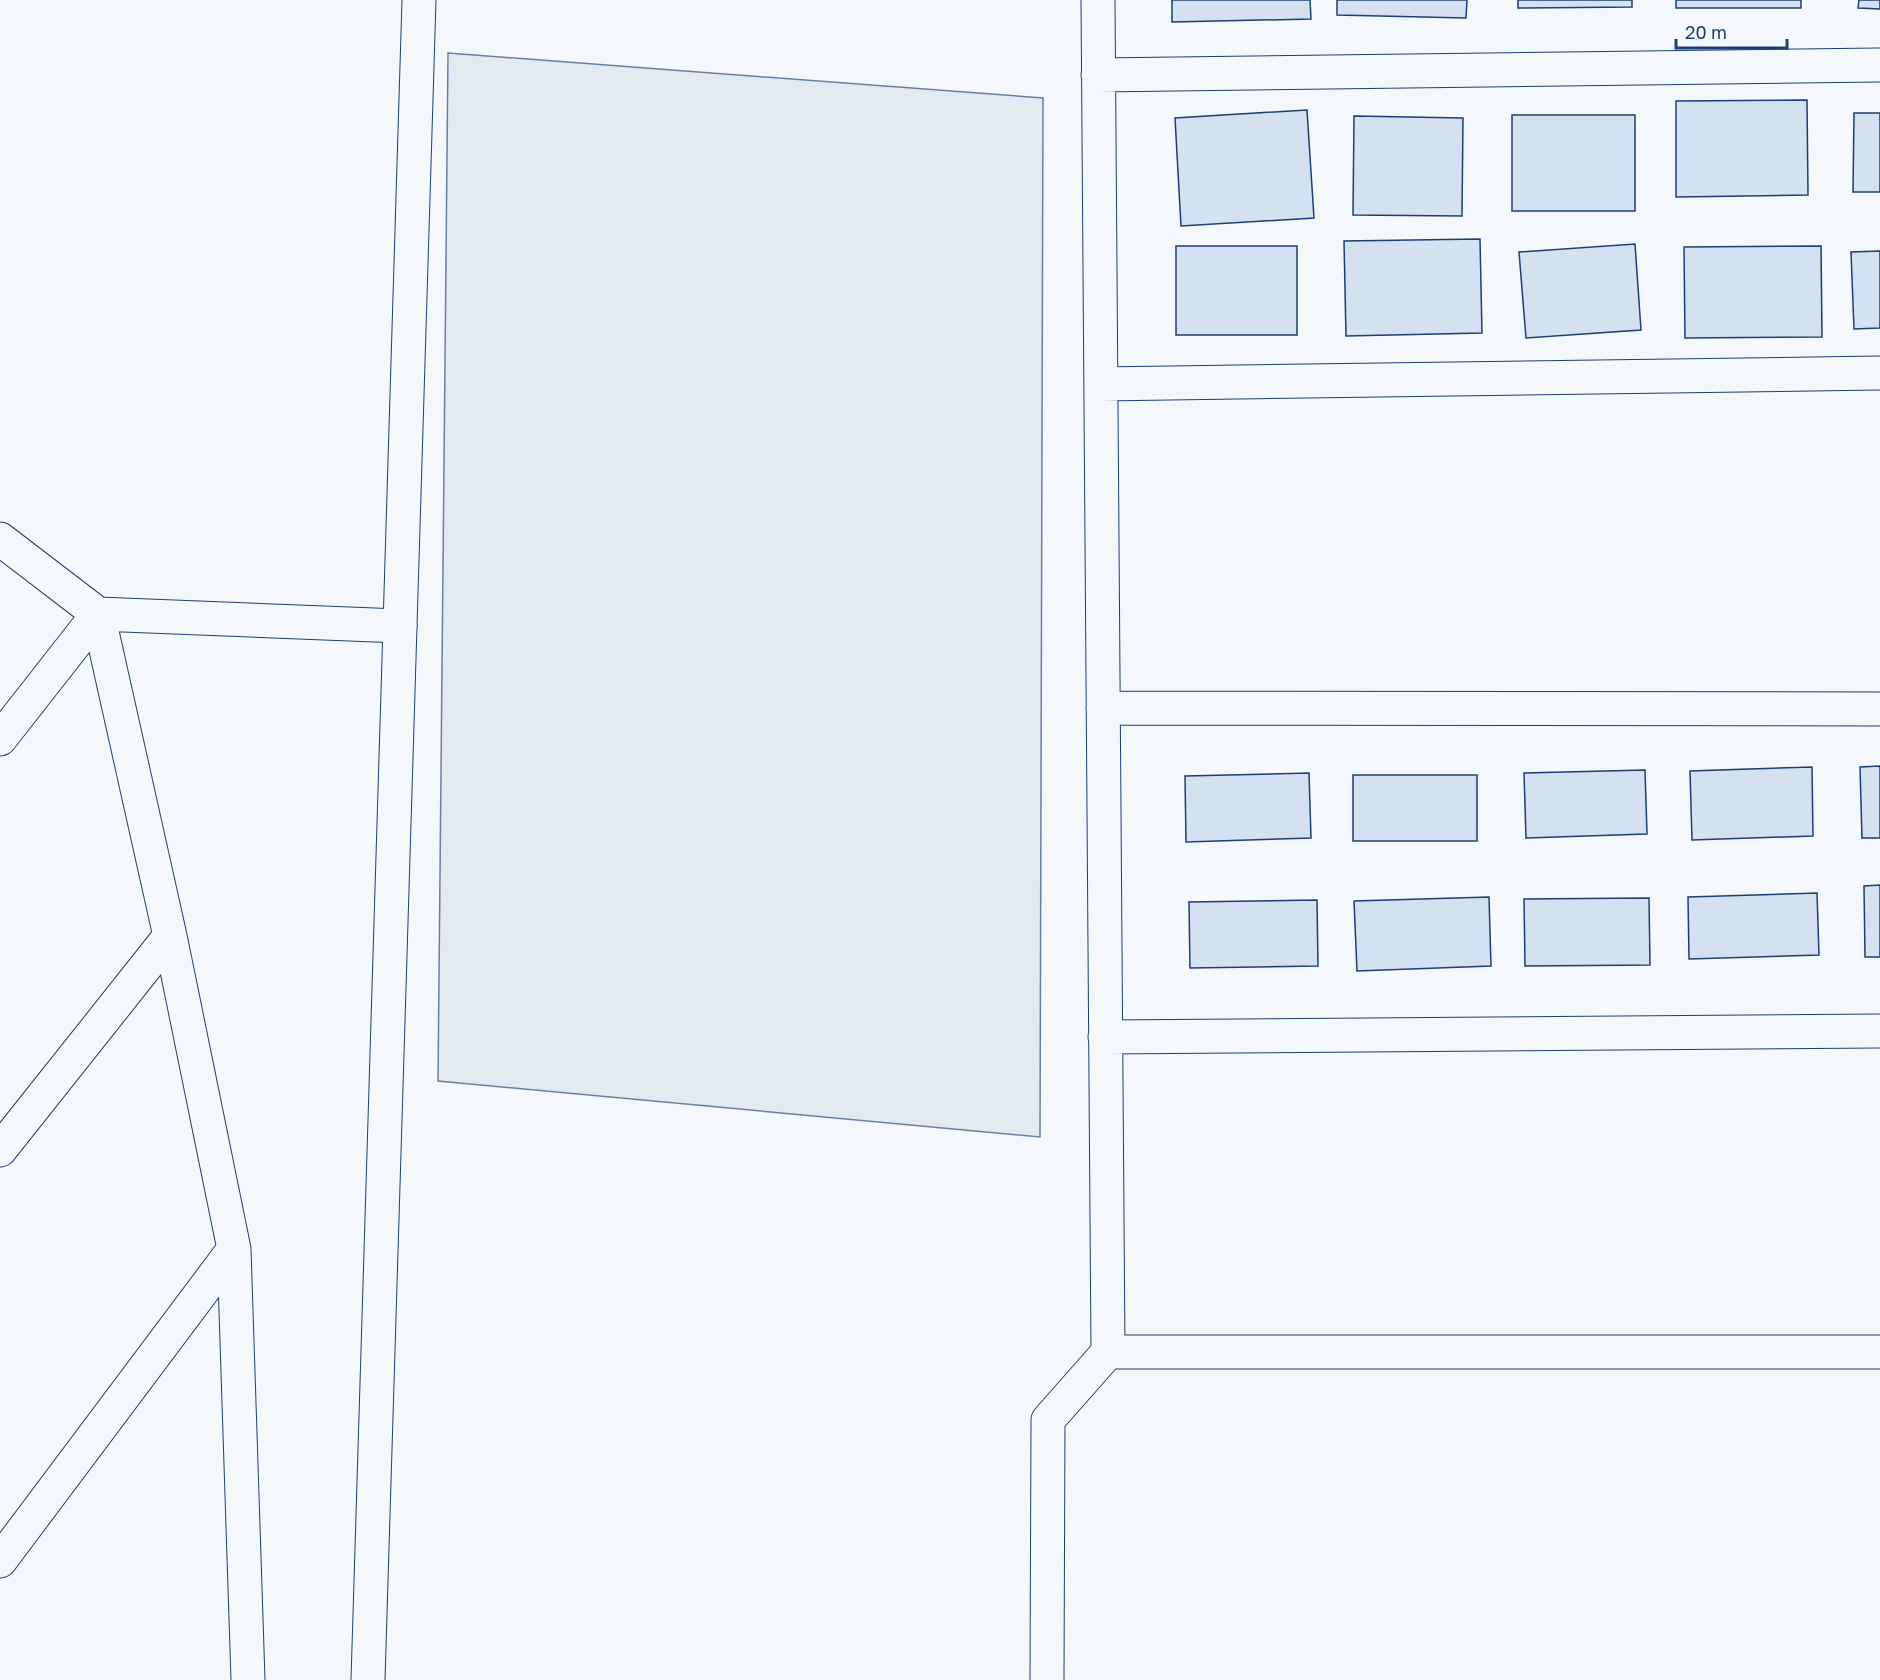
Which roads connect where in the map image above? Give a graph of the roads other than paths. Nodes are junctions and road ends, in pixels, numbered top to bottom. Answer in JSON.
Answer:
{"nodes":[{"id":1,"x":418,"y":0,"type":"edge"},
{"id":2,"x":1098,"y":0,"type":"edge"},
{"id":3,"x":1880,"y":65,"type":"edge"},
{"id":4,"x":1098,"y":75,"type":"junction"},
{"id":5,"x":1880,"y":373,"type":"edge"},
{"id":6,"x":1101,"y":384,"type":"junction"},
{"id":7,"x":0,"y":539,"type":"edge"},
{"id":8,"x":98,"y":614,"type":"junction"},
{"id":9,"x":400,"y":626,"type":"junction"},
{"id":10,"x":1103,"y":708,"type":"junction"},
{"id":11,"x":1880,"y":709,"type":"edge"},
{"id":12,"x":0,"y":739,"type":"edge"},
{"id":13,"x":170,"y":936,"type":"junction"},
{"id":14,"x":1880,"y":1031,"type":"edge"},
{"id":15,"x":1105,"y":1037,"type":"junction"},
{"id":16,"x":0,"y":1150,"type":"edge"},
{"id":17,"x":234,"y":1249,"type":"junction"},
{"id":18,"x":1108,"y":1352,"type":"junction"},
{"id":19,"x":1880,"y":1352,"type":"edge"},
{"id":20,"x":0,"y":1561,"type":"edge"},
{"id":21,"x":248,"y":1680,"type":"edge"},
{"id":22,"x":368,"y":1680,"type":"edge"},
{"id":23,"x":1047,"y":1680,"type":"edge"}],
"edges":[{"from":1,"to":9,"type":"street"},
{"from":2,"to":4,"type":"street"},
{"from":3,"to":4,"type":"street"},
{"from":4,"to":6,"type":"street"},
{"from":5,"to":6,"type":"street"},
{"from":6,"to":10,"type":"street"},
{"from":7,"to":8,"type":"street"},
{"from":8,"to":9,"type":"street"},
{"from":8,"to":12,"type":"street"},
{"from":8,"to":13,"type":"street"},
{"from":9,"to":22,"type":"street"},
{"from":10,"to":11,"type":"street"},
{"from":10,"to":15,"type":"street"},
{"from":13,"to":16,"type":"street"},
{"from":13,"to":17,"type":"street"},
{"from":14,"to":15,"type":"street"},
{"from":15,"to":18,"type":"street"},
{"from":17,"to":20,"type":"street"},
{"from":17,"to":21,"type":"street"},
{"from":18,"to":19,"type":"street"},
{"from":18,"to":23,"type":"street"}]}
